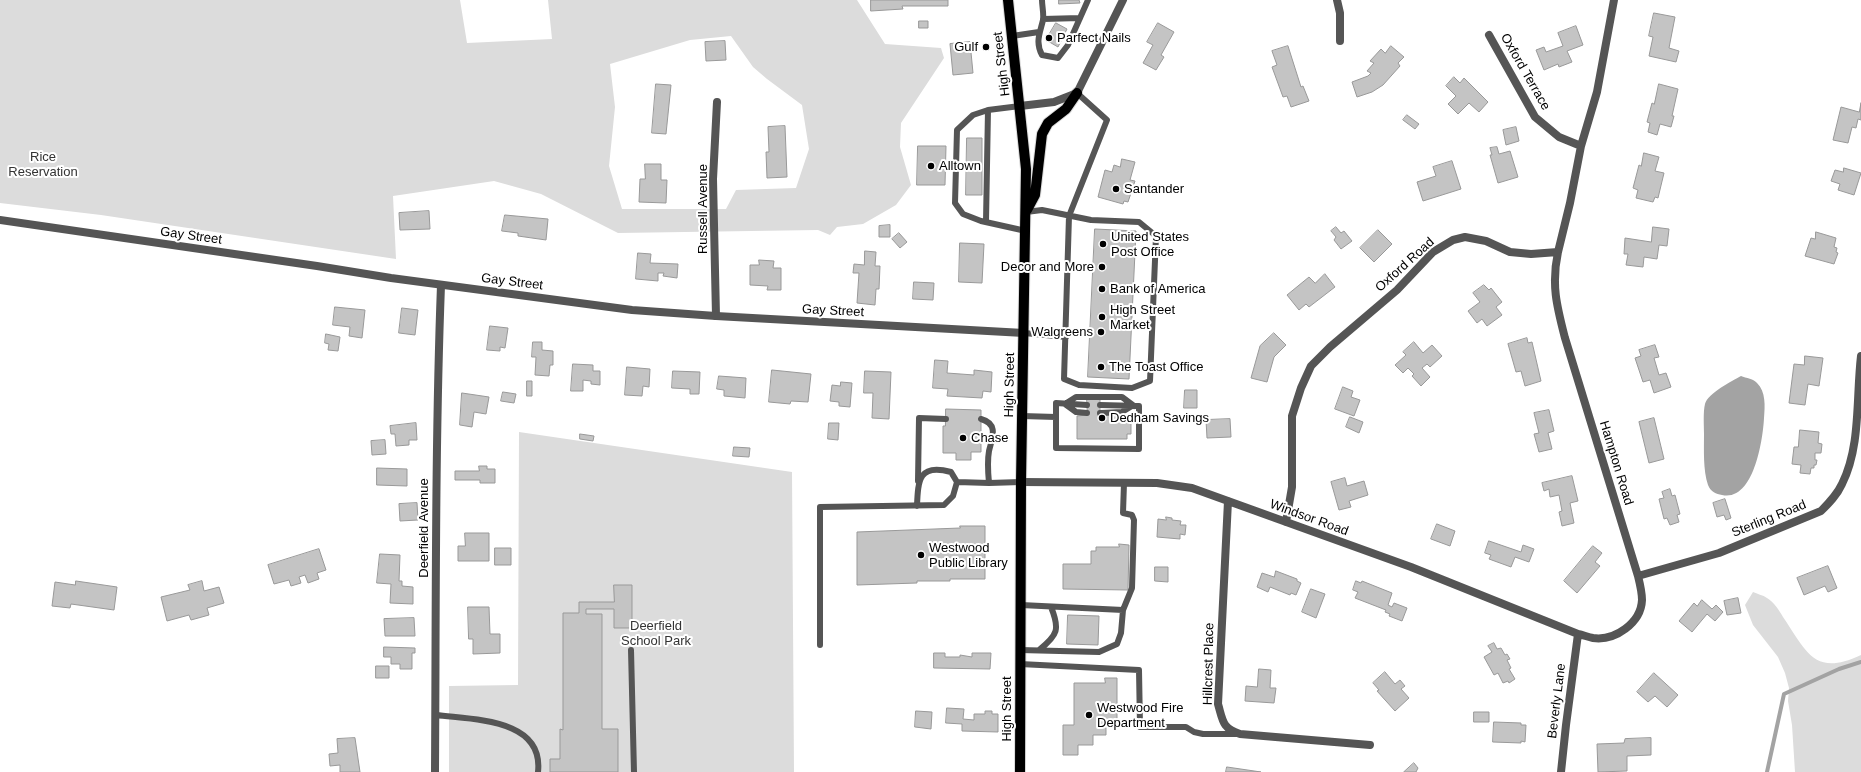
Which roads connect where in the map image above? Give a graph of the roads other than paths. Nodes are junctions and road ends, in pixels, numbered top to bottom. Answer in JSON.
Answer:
{"nodes":[{"id":1,"x":1008,"y":0,"type":"edge"},
{"id":2,"x":1042,"y":0,"type":"edge"},
{"id":3,"x":1088,"y":0,"type":"edge"},
{"id":4,"x":1123,"y":0,"type":"edge"},
{"id":5,"x":1337,"y":0,"type":"edge"},
{"id":6,"x":1614,"y":0,"type":"edge"},
{"id":7,"x":1043,"y":18,"type":"junction"},
{"id":8,"x":1080,"y":18,"type":"junction"},
{"id":9,"x":1039,"y":32,"type":"junction"},
{"id":10,"x":1489,"y":35,"type":"dead end"},
{"id":11,"x":1012,"y":36,"type":"junction"},
{"id":12,"x":1340,"y":41,"type":"dead end"},
{"id":13,"x":1076,"y":93,"type":"junction"},
{"id":14,"x":717,"y":102,"type":"dead end"},
{"id":15,"x":1020,"y":106,"type":"junction"},
{"id":16,"x":988,"y":110,"type":"junction"},
{"id":17,"x":1581,"y":146,"type":"junction"},
{"id":18,"x":1026,"y":212,"type":"junction"},
{"id":19,"x":1069,"y":216,"type":"junction"},
{"id":20,"x":0,"y":220,"type":"edge"},
{"id":21,"x":986,"y":221,"type":"junction"},
{"id":22,"x":1026,"y":231,"type":"junction"},
{"id":23,"x":1558,"y":252,"type":"junction"},
{"id":24,"x":441,"y":285,"type":"junction"},
{"id":25,"x":716,"y":316,"type":"junction"},
{"id":26,"x":1024,"y":333,"type":"junction"},
{"id":27,"x":1066,"y":337,"type":"junction"},
{"id":28,"x":1861,"y":356,"type":"edge"},
{"id":29,"x":1065,"y":404,"type":"junction"},
{"id":30,"x":1087,"y":405,"type":"dead end"},
{"id":31,"x":1100,"y":405,"type":"dead end"},
{"id":32,"x":1134,"y":406,"type":"junction"},
{"id":33,"x":1087,"y":413,"type":"dead end"},
{"id":34,"x":1100,"y":413,"type":"dead end"},
{"id":35,"x":1022,"y":416,"type":"junction"},
{"id":36,"x":1056,"y":417,"type":"junction"},
{"id":37,"x":946,"y":419,"type":"dead end"},
{"id":38,"x":981,"y":419,"type":"dead end"},
{"id":39,"x":918,"y":481,"type":"junction"},
{"id":40,"x":956,"y":482,"type":"junction"},
{"id":41,"x":1021,"y":482,"type":"junction"},
{"id":42,"x":989,"y":483,"type":"junction"},
{"id":43,"x":1124,"y":483,"type":"junction"},
{"id":44,"x":1228,"y":501,"type":"junction"},
{"id":45,"x":917,"y":506,"type":"junction"},
{"id":46,"x":1286,"y":522,"type":"junction"},
{"id":47,"x":1638,"y":576,"type":"junction"},
{"id":48,"x":1021,"y":605,"type":"junction"},
{"id":49,"x":1051,"y":607,"type":"junction"},
{"id":50,"x":1123,"y":610,"type":"junction"},
{"id":51,"x":1578,"y":634,"type":"junction"},
{"id":52,"x":820,"y":645,"type":"dead end"},
{"id":53,"x":631,"y":650,"type":"dead end"},
{"id":54,"x":1020,"y":650,"type":"junction"},
{"id":55,"x":1039,"y":650,"type":"junction"},
{"id":56,"x":1020,"y":664,"type":"junction"},
{"id":57,"x":436,"y":715,"type":"junction"},
{"id":58,"x":1240,"y":734,"type":"junction"},
{"id":59,"x":1370,"y":745,"type":"dead end"},
{"id":60,"x":436,"y":772,"type":"edge"},
{"id":61,"x":538,"y":772,"type":"edge"},
{"id":62,"x":634,"y":772,"type":"edge"},
{"id":63,"x":1020,"y":772,"type":"edge"},
{"id":64,"x":1561,"y":772,"type":"edge"}],
"edges":[{"from":1,"to":11,"type":"main road","name":"High Street"},
{"from":2,"to":7,"type":"lane"},
{"from":3,"to":8,"type":"lane"},
{"from":4,"to":13,"type":"street"},
{"from":5,"to":12,"type":"street"},
{"from":6,"to":17,"type":"street"},
{"from":7,"to":8,"type":"lane"},
{"from":7,"to":9,"type":"lane"},
{"from":8,"to":9,"type":"lane"},
{"from":9,"to":11,"type":"lane"},
{"from":10,"to":17,"type":"street","name":"Oxford Terrace"},
{"from":11,"to":15,"type":"main road","name":"High Street"},
{"from":13,"to":15,"type":"street"},
{"from":13,"to":18,"type":"main road"},
{"from":13,"to":19,"type":"lane"},
{"from":14,"to":25,"type":"street","name":"Russell Avenue"},
{"from":15,"to":16,"type":"lane"},
{"from":15,"to":18,"type":"main road","name":"High Street"},
{"from":16,"to":21,"type":"lane"},
{"from":16,"to":21,"type":"lane"},
{"from":17,"to":23,"type":"street"},
{"from":18,"to":19,"type":"lane"},
{"from":18,"to":22,"type":"main road","name":"High Street"},
{"from":19,"to":27,"type":"lane"},
{"from":19,"to":27,"type":"lane"},
{"from":20,"to":24,"type":"street","name":"Gay Street"},
{"from":21,"to":22,"type":"lane"},
{"from":22,"to":26,"type":"main road","name":"High Street"},
{"from":23,"to":46,"type":"street","name":"Oxford Road"},
{"from":23,"to":47,"type":"street","name":"Hampton Road"},
{"from":24,"to":25,"type":"street","name":"Gay Street"},
{"from":24,"to":57,"type":"street","name":"Deerfield Avenue"},
{"from":25,"to":26,"type":"street","name":"Gay Street"},
{"from":26,"to":27,"type":"lane"},
{"from":26,"to":35,"type":"main road","name":"High Street"},
{"from":28,"to":47,"type":"street","name":"Sterling Road"},
{"from":29,"to":30,"type":"lane"},
{"from":29,"to":32,"type":"lane"},
{"from":29,"to":33,"type":"lane"},
{"from":29,"to":36,"type":"lane"},
{"from":31,"to":32,"type":"lane"},
{"from":32,"to":34,"type":"lane"},
{"from":32,"to":36,"type":"lane"},
{"from":35,"to":36,"type":"lane"},
{"from":35,"to":41,"type":"main road","name":"High Street"},
{"from":37,"to":39,"type":"lane"},
{"from":38,"to":42,"type":"lane"},
{"from":39,"to":40,"type":"lane"},
{"from":39,"to":45,"type":"lane"},
{"from":40,"to":42,"type":"lane"},
{"from":40,"to":45,"type":"lane"},
{"from":41,"to":42,"type":"lane"},
{"from":41,"to":43,"type":"street","name":"Windsor Road"},
{"from":41,"to":48,"type":"main road","name":"High Street"},
{"from":43,"to":44,"type":"street","name":"Windsor Road"},
{"from":43,"to":50,"type":"lane"},
{"from":44,"to":46,"type":"street","name":"Windsor Road"},
{"from":44,"to":58,"type":"street","name":"Hillcrest Place"},
{"from":45,"to":52,"type":"lane"},
{"from":46,"to":51,"type":"street","name":"Windsor Road"},
{"from":47,"to":51,"type":"street","name":"Hampton Road"},
{"from":48,"to":49,"type":"lane"},
{"from":48,"to":54,"type":"main road","name":"High Street"},
{"from":49,"to":50,"type":"lane"},
{"from":49,"to":55,"type":"lane"},
{"from":50,"to":55,"type":"lane"},
{"from":51,"to":64,"type":"street","name":"Beverly Lane"},
{"from":53,"to":62,"type":"lane"},
{"from":54,"to":55,"type":"lane"},
{"from":54,"to":56,"type":"main road","name":"High Street"},
{"from":56,"to":58,"type":"lane"},
{"from":56,"to":63,"type":"main road","name":"High Street"},
{"from":57,"to":60,"type":"street","name":"Deerfield Avenue"},
{"from":57,"to":61,"type":"lane"},
{"from":58,"to":59,"type":"street","name":"Hillcrest Place"}]}
